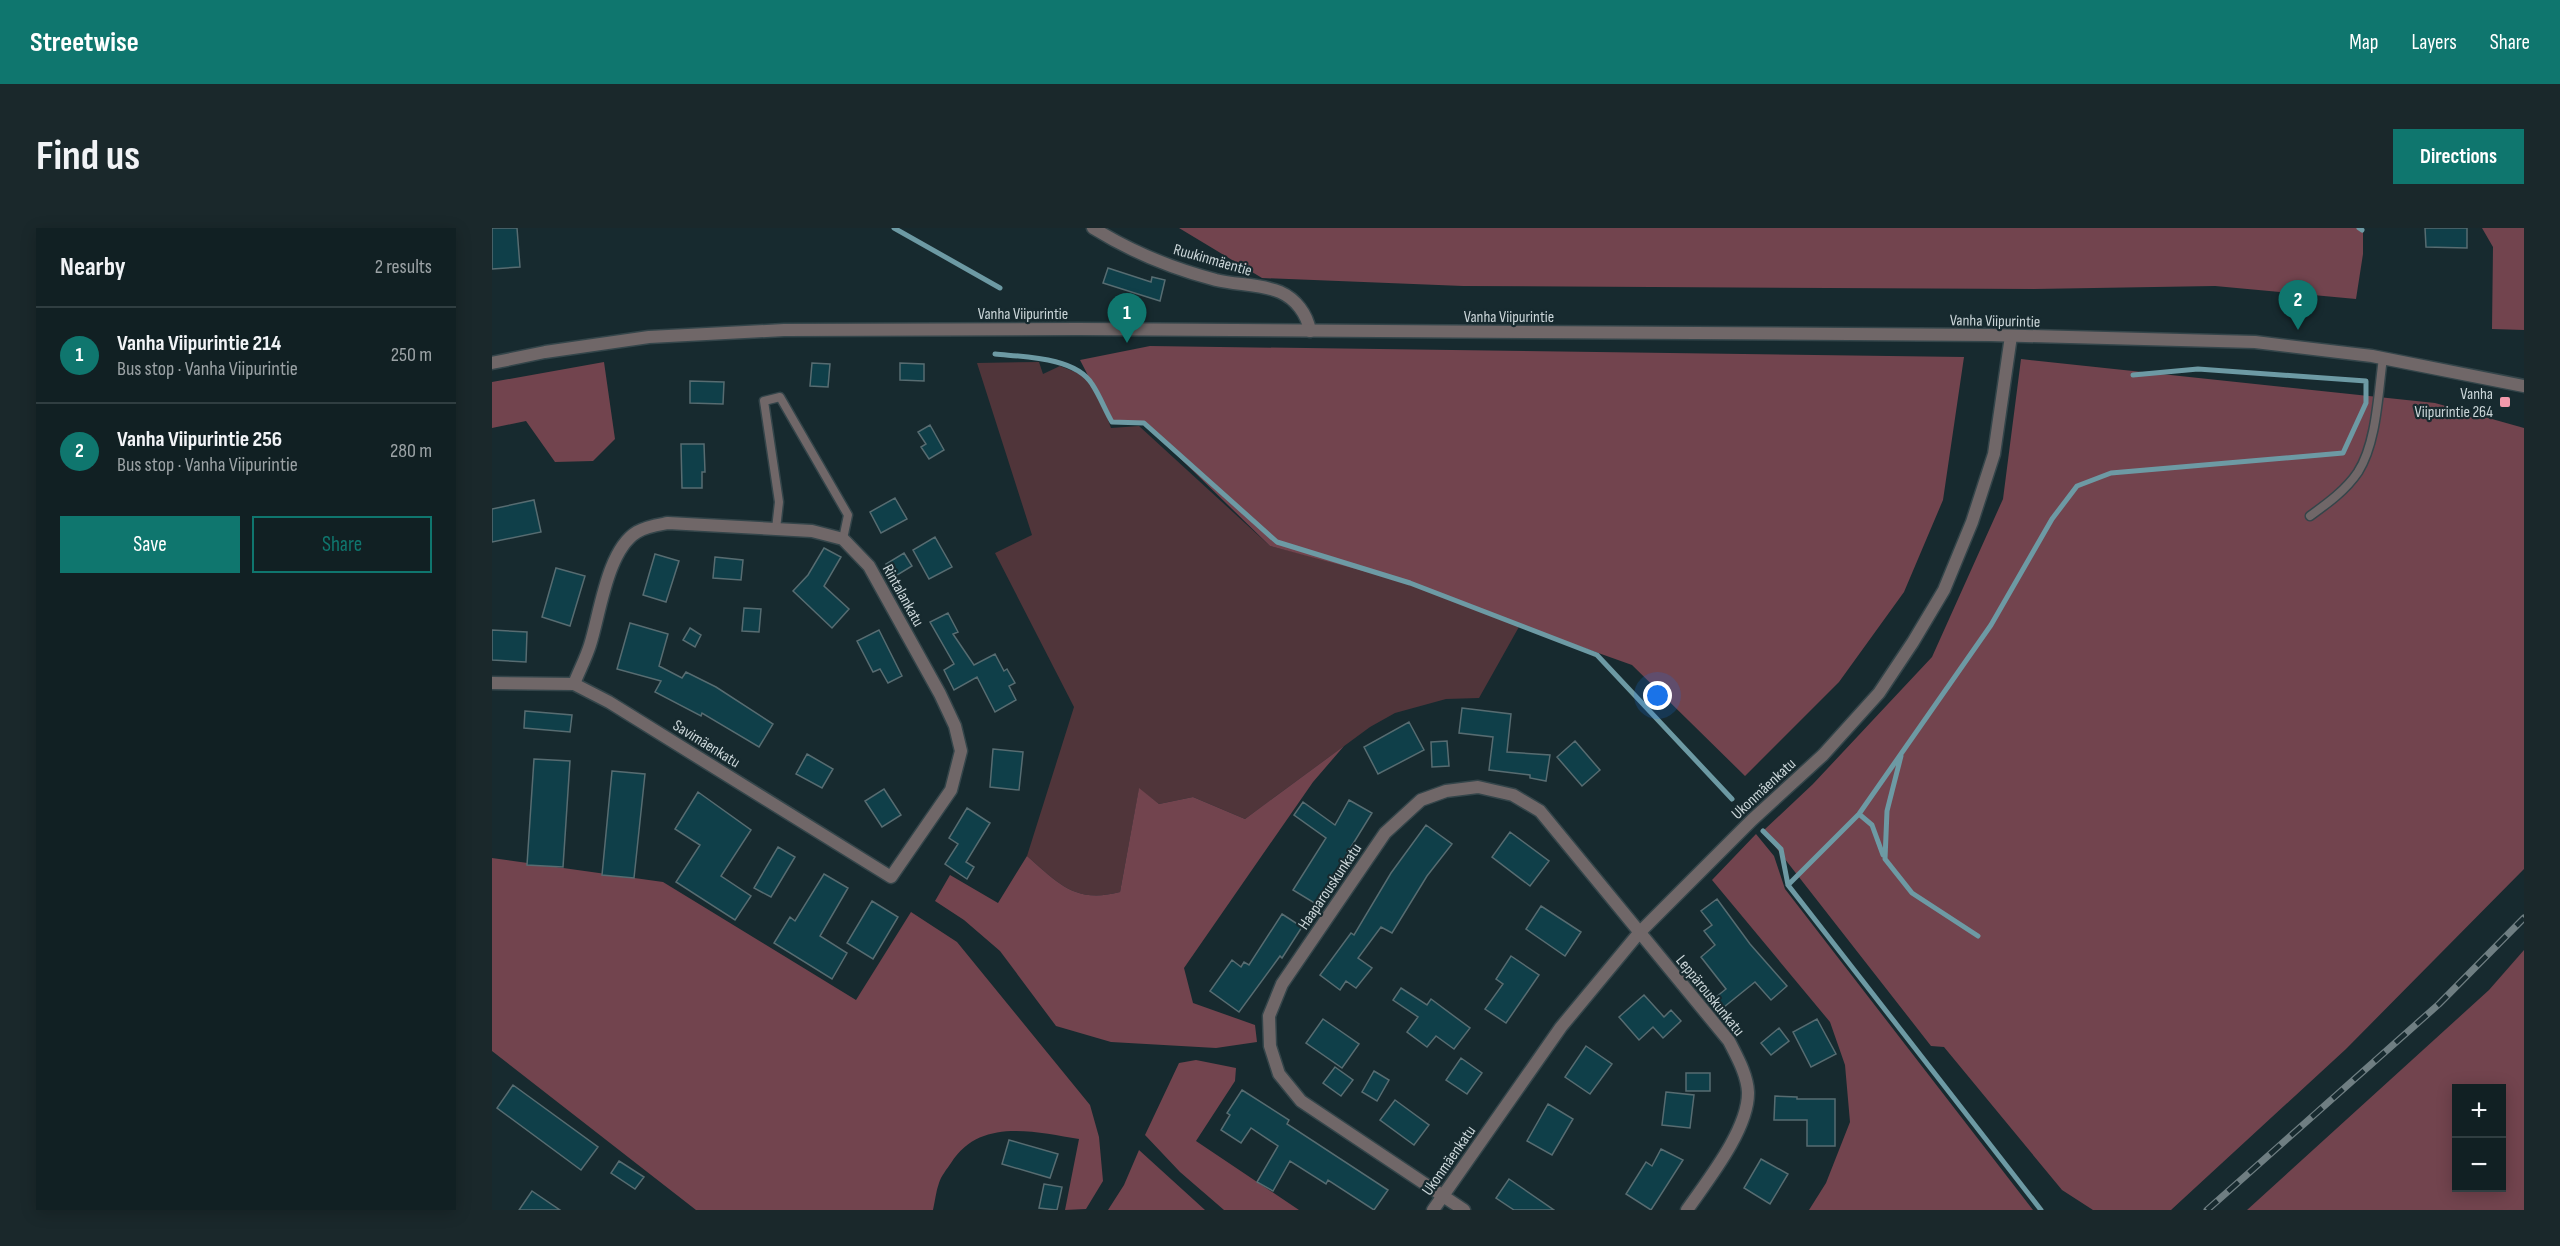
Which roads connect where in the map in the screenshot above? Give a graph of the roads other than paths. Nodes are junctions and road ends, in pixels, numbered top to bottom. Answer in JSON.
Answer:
{"nodes":[{"id":1,"x":1093,"y":228,"type":"edge"},
{"id":2,"x":1310,"y":331,"type":"junction"},
{"id":3,"x":2011,"y":336,"type":"junction"},
{"id":4,"x":2383,"y":358,"type":"junction"},
{"id":5,"x":492,"y":363,"type":"edge"},
{"id":6,"x":2524,"y":386,"type":"edge"},
{"id":7,"x":2310,"y":516,"type":"dead end"},
{"id":8,"x":776,"y":529,"type":"junction"},
{"id":9,"x":843,"y":539,"type":"junction"},
{"id":10,"x":492,"y":683,"type":"edge"},
{"id":11,"x":574,"y":684,"type":"junction"},
{"id":12,"x":891,"y":877,"type":"joint"},
{"id":13,"x":1639,"y":933,"type":"junction"},
{"id":14,"x":1443,"y":1196,"type":"junction"},
{"id":15,"x":1433,"y":1210,"type":"edge"},
{"id":16,"x":1464,"y":1210,"type":"edge"},
{"id":17,"x":1687,"y":1210,"type":"edge"}],
"edges":[{"from":1,"to":2,"type":"street","name":"Ruukinmäentie"},
{"from":2,"to":3,"type":"street","name":"Vanha Viipurintie"},
{"from":2,"to":5,"type":"street","name":"Vanha Viipurintie"},
{"from":3,"to":4,"type":"street","name":"Vanha Viipurintie"},
{"from":3,"to":13,"type":"street","name":"Ukonmäenkatu"},
{"from":4,"to":6,"type":"street","name":"Vanha Viipurintie"},
{"from":4,"to":7,"type":"lane"},
{"from":8,"to":9,"type":"street"},
{"from":8,"to":9,"type":"lane"},
{"from":8,"to":11,"type":"street"},
{"from":9,"to":12,"type":"street","name":"Rintalankatu"},
{"from":10,"to":11,"type":"street","name":"Savimäenkatu"},
{"from":11,"to":12,"type":"street","name":"Savimäenkatu"},
{"from":13,"to":14,"type":"street","name":"Ukonmäenkatu"},
{"from":13,"to":14,"type":"street","name":"Haaparouskunkatu"},
{"from":13,"to":17,"type":"street","name":"Leppärouskunkatu"},
{"from":14,"to":15,"type":"street","name":"Ukonmäenkatu"},
{"from":14,"to":16,"type":"street","name":"Haaparouskunkatu"}]}
